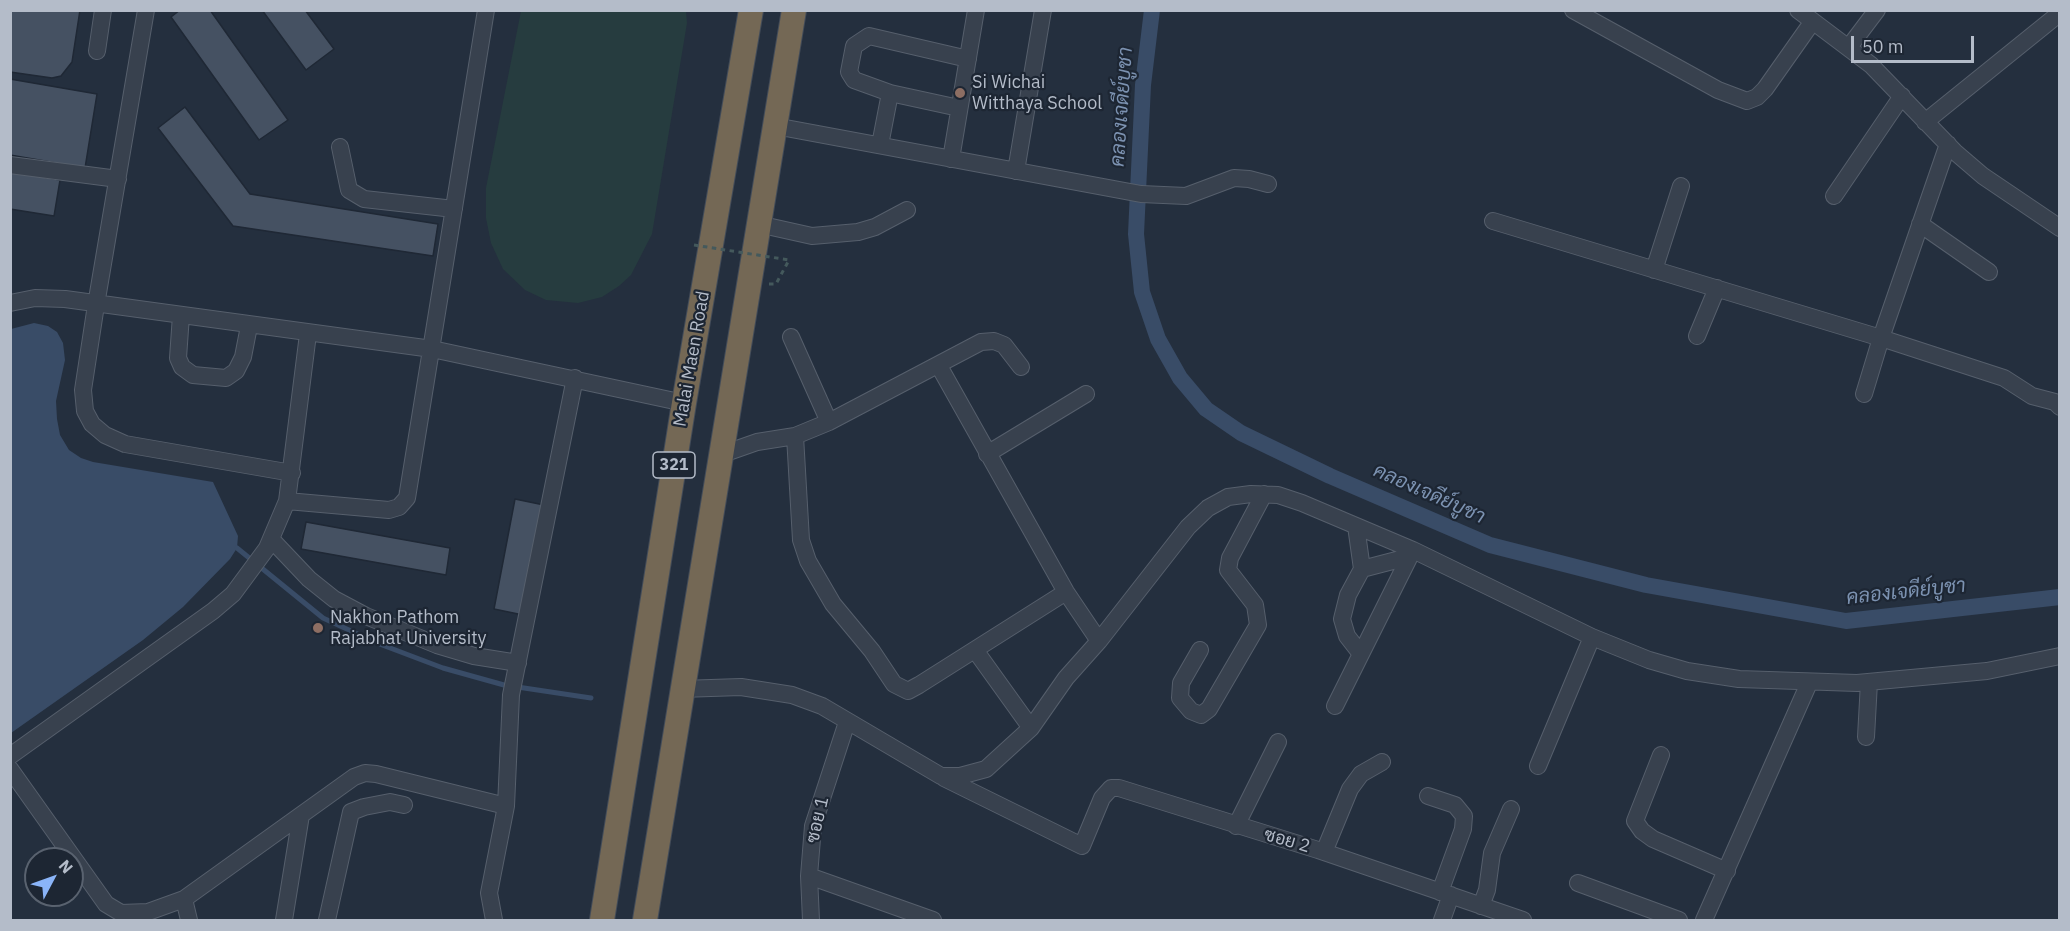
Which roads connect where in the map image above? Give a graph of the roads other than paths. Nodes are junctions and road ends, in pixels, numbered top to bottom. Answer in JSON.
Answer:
{"nodes":[{"id":1,"x":103,"y":10,"type":"edge"},
{"id":2,"x":146,"y":10,"type":"edge"},
{"id":3,"x":486,"y":10,"type":"edge"},
{"id":4,"x":752,"y":10,"type":"edge"},
{"id":5,"x":794,"y":10,"type":"edge"},
{"id":6,"x":976,"y":10,"type":"edge"},
{"id":7,"x":1043,"y":10,"type":"edge"},
{"id":8,"x":1573,"y":10,"type":"edge"},
{"id":9,"x":1798,"y":10,"type":"edge"},
{"id":10,"x":1877,"y":10,"type":"edge"},
{"id":11,"x":2060,"y":13,"type":"edge"},
{"id":12,"x":1813,"y":21,"type":"junction"},
{"id":13,"x":1849,"y":47,"type":"junction"},
{"id":14,"x":97,"y":51,"type":"dead end"},
{"id":15,"x":968,"y":59,"type":"junction"},
{"id":16,"x":890,"y":93,"type":"junction"},
{"id":17,"x":1902,"y":96,"type":"junction"},
{"id":18,"x":959,"y":108,"type":"junction"},
{"id":19,"x":1926,"y":122,"type":"junction"},
{"id":20,"x":775,"y":126,"type":"junction"},
{"id":21,"x":1948,"y":144,"type":"junction"},
{"id":22,"x":880,"y":145,"type":"junction"},
{"id":23,"x":340,"y":147,"type":"dead end"},
{"id":24,"x":951,"y":159,"type":"junction"},
{"id":25,"x":10,"y":165,"type":"edge"},
{"id":26,"x":1016,"y":171,"type":"junction"},
{"id":27,"x":118,"y":179,"type":"junction"},
{"id":28,"x":1268,"y":184,"type":"dead end"},
{"id":29,"x":1681,"y":186,"type":"dead end"},
{"id":30,"x":1834,"y":196,"type":"dead end"},
{"id":31,"x":454,"y":209,"type":"junction"},
{"id":32,"x":907,"y":210,"type":"dead end"},
{"id":33,"x":1493,"y":221,"type":"dead end"},
{"id":34,"x":758,"y":224,"type":"junction"},
{"id":35,"x":1920,"y":224,"type":"junction"},
{"id":36,"x":2060,"y":228,"type":"edge"},
{"id":37,"x":1654,"y":270,"type":"junction"},
{"id":38,"x":1989,"y":272,"type":"dead end"},
{"id":39,"x":1717,"y":288,"type":"junction"},
{"id":40,"x":10,"y":303,"type":"edge"},
{"id":41,"x":96,"y":305,"type":"junction"},
{"id":42,"x":181,"y":315,"type":"junction"},
{"id":43,"x":249,"y":326,"type":"junction"},
{"id":44,"x":308,"y":334,"type":"junction"},
{"id":45,"x":1697,"y":336,"type":"dead end"},
{"id":46,"x":791,"y":337,"type":"dead end"},
{"id":47,"x":1881,"y":338,"type":"junction"},
{"id":48,"x":432,"y":349,"type":"junction"},
{"id":49,"x":939,"y":366,"type":"junction"},
{"id":50,"x":1021,"y":367,"type":"dead end"},
{"id":51,"x":575,"y":378,"type":"junction"},
{"id":52,"x":1086,"y":394,"type":"dead end"},
{"id":53,"x":1864,"y":394,"type":"dead end"},
{"id":54,"x":684,"y":403,"type":"junction"},
{"id":55,"x":2060,"y":407,"type":"edge"},
{"id":56,"x":829,"y":422,"type":"junction"},
{"id":57,"x":795,"y":436,"type":"junction"},
{"id":58,"x":987,"y":454,"type":"junction"},
{"id":59,"x":720,"y":455,"type":"junction"},
{"id":60,"x":292,"y":472,"type":"junction"},
{"id":61,"x":1264,"y":494,"type":"junction"},
{"id":62,"x":287,"y":501,"type":"junction"},
{"id":63,"x":1356,"y":526,"type":"junction"},
{"id":64,"x":269,"y":544,"type":"junction"},
{"id":65,"x":1411,"y":553,"type":"junction"},
{"id":66,"x":1362,"y":568,"type":"junction"},
{"id":67,"x":1066,"y":592,"type":"junction"},
{"id":68,"x":1592,"y":637,"type":"junction"},
{"id":69,"x":1099,"y":641,"type":"junction"},
{"id":70,"x":975,"y":650,"type":"junction"},
{"id":71,"x":1200,"y":650,"type":"dead end"},
{"id":72,"x":1361,"y":654,"type":"junction"},
{"id":73,"x":2060,"y":656,"type":"edge"},
{"id":74,"x":517,"y":666,"type":"junction"},
{"id":75,"x":1869,"y":682,"type":"junction"},
{"id":76,"x":1809,"y":683,"type":"junction"},
{"id":77,"x":681,"y":689,"type":"junction"},
{"id":78,"x":1335,"y":706,"type":"dead end"},
{"id":79,"x":847,"y":722,"type":"junction"},
{"id":80,"x":1031,"y":728,"type":"junction"},
{"id":81,"x":1866,"y":737,"type":"dead end"},
{"id":82,"x":1278,"y":742,"type":"dead end"},
{"id":83,"x":1661,"y":755,"type":"dead end"},
{"id":84,"x":10,"y":756,"type":"edge"},
{"id":85,"x":1382,"y":762,"type":"dead end"},
{"id":86,"x":1538,"y":766,"type":"dead end"},
{"id":87,"x":10,"y":769,"type":"edge"},
{"id":88,"x":941,"y":776,"type":"junction"},
{"id":89,"x":1428,"y":796,"type":"dead end"},
{"id":90,"x":404,"y":805,"type":"dead end"},
{"id":91,"x":506,"y":806,"type":"junction"},
{"id":92,"x":1511,"y":809,"type":"dead end"},
{"id":93,"x":301,"y":815,"type":"junction"},
{"id":94,"x":1236,"y":826,"type":"junction"},
{"id":95,"x":1324,"y":852,"type":"junction"},
{"id":96,"x":1727,"y":872,"type":"junction"},
{"id":97,"x":809,"y":876,"type":"junction"},
{"id":98,"x":1578,"y":883,"type":"dead end"},
{"id":99,"x":1446,"y":894,"type":"junction"},
{"id":100,"x":184,"y":899,"type":"junction"},
{"id":101,"x":1481,"y":906,"type":"junction"},
{"id":102,"x":189,"y":921,"type":"edge"},
{"id":103,"x":285,"y":921,"type":"edge"},
{"id":104,"x":327,"y":921,"type":"edge"},
{"id":105,"x":494,"y":921,"type":"edge"},
{"id":106,"x":602,"y":921,"type":"edge"},
{"id":107,"x":645,"y":921,"type":"edge"},
{"id":108,"x":812,"y":921,"type":"edge"},
{"id":109,"x":933,"y":921,"type":"edge"},
{"id":110,"x":1442,"y":921,"type":"edge"},
{"id":111,"x":1523,"y":921,"type":"edge"},
{"id":112,"x":1679,"y":921,"type":"edge"},
{"id":113,"x":1704,"y":921,"type":"edge"}],
"edges":[{"from":1,"to":14,"type":"street"},
{"from":2,"to":27,"type":"street"},
{"from":3,"to":31,"type":"street"},
{"from":4,"to":54,"type":"highway","name":"Malai Maen Road","number":"321"},
{"from":5,"to":20,"type":"highway","number":"321"},
{"from":6,"to":15,"type":"street"},
{"from":7,"to":26,"type":"street"},
{"from":8,"to":12,"type":"street"},
{"from":9,"to":12,"type":"street"},
{"from":10,"to":13,"type":"street"},
{"from":11,"to":19,"type":"street"},
{"from":12,"to":13,"type":"street"},
{"from":13,"to":17,"type":"street"},
{"from":15,"to":16,"type":"street"},
{"from":15,"to":18,"type":"street"},
{"from":16,"to":18,"type":"street"},
{"from":16,"to":22,"type":"street"},
{"from":17,"to":19,"type":"street"},
{"from":17,"to":30,"type":"street"},
{"from":18,"to":24,"type":"street"},
{"from":19,"to":21,"type":"street"},
{"from":20,"to":22,"type":"street"},
{"from":20,"to":34,"type":"highway","number":"321"},
{"from":21,"to":35,"type":"street"},
{"from":21,"to":36,"type":"street"},
{"from":22,"to":24,"type":"street"},
{"from":23,"to":31,"type":"street"},
{"from":24,"to":26,"type":"street"},
{"from":25,"to":27,"type":"street"},
{"from":26,"to":28,"type":"street"},
{"from":27,"to":41,"type":"street"},
{"from":29,"to":37,"type":"street"},
{"from":31,"to":48,"type":"street"},
{"from":32,"to":34,"type":"street"},
{"from":33,"to":37,"type":"street"},
{"from":34,"to":59,"type":"highway","number":"321"},
{"from":35,"to":38,"type":"street"},
{"from":35,"to":47,"type":"street"},
{"from":37,"to":39,"type":"street"},
{"from":39,"to":45,"type":"street"},
{"from":39,"to":47,"type":"street"},
{"from":40,"to":41,"type":"street"},
{"from":41,"to":42,"type":"street"},
{"from":41,"to":60,"type":"street"},
{"from":42,"to":43,"type":"street"},
{"from":42,"to":43,"type":"street"},
{"from":43,"to":44,"type":"street"},
{"from":44,"to":48,"type":"street"},
{"from":44,"to":60,"type":"street"},
{"from":46,"to":56,"type":"street"},
{"from":47,"to":53,"type":"street"},
{"from":47,"to":55,"type":"street"},
{"from":48,"to":51,"type":"street"},
{"from":48,"to":62,"type":"street"},
{"from":49,"to":50,"type":"street"},
{"from":49,"to":56,"type":"street"},
{"from":49,"to":58,"type":"street"},
{"from":51,"to":54,"type":"street"},
{"from":51,"to":74,"type":"street"},
{"from":52,"to":58,"type":"street"},
{"from":54,"to":106,"type":"highway","name":"Malai Maen Road","number":"321"},
{"from":56,"to":57,"type":"street"},
{"from":57,"to":59,"type":"street"},
{"from":57,"to":70,"type":"street"},
{"from":58,"to":67,"type":"street"},
{"from":59,"to":77,"type":"highway","number":"321"},
{"from":60,"to":62,"type":"street"},
{"from":61,"to":63,"type":"street"},
{"from":61,"to":69,"type":"street"},
{"from":61,"to":71,"type":"street"},
{"from":62,"to":64,"type":"street"},
{"from":63,"to":65,"type":"street"},
{"from":63,"to":66,"type":"street"},
{"from":64,"to":74,"type":"street"},
{"from":64,"to":84,"type":"street"},
{"from":65,"to":66,"type":"street"},
{"from":65,"to":68,"type":"street"},
{"from":65,"to":72,"type":"street"},
{"from":66,"to":72,"type":"street"},
{"from":67,"to":69,"type":"street"},
{"from":67,"to":70,"type":"street"},
{"from":68,"to":76,"type":"street"},
{"from":68,"to":86,"type":"street"},
{"from":69,"to":80,"type":"street"},
{"from":70,"to":80,"type":"street"},
{"from":72,"to":78,"type":"street"},
{"from":73,"to":75,"type":"street"},
{"from":74,"to":91,"type":"street"},
{"from":75,"to":76,"type":"street"},
{"from":75,"to":81,"type":"street"},
{"from":76,"to":96,"type":"street"},
{"from":77,"to":79,"type":"street"},
{"from":77,"to":107,"type":"highway","number":"321"},
{"from":79,"to":88,"type":"street"},
{"from":79,"to":97,"type":"street","name":"ซอย 1"},
{"from":80,"to":88,"type":"street"},
{"from":82,"to":94,"type":"street"},
{"from":83,"to":96,"type":"street"},
{"from":85,"to":95,"type":"street"},
{"from":87,"to":100,"type":"street"},
{"from":88,"to":94,"type":"street","name":"ซอย 2"},
{"from":89,"to":99,"type":"street"},
{"from":90,"to":104,"type":"street"},
{"from":91,"to":93,"type":"street"},
{"from":91,"to":105,"type":"street"},
{"from":92,"to":101,"type":"street"},
{"from":93,"to":100,"type":"street"},
{"from":93,"to":103,"type":"street"},
{"from":94,"to":95,"type":"street","name":"ซอย 2"},
{"from":95,"to":99,"type":"street","name":"ซอย 2"},
{"from":96,"to":113,"type":"street"},
{"from":97,"to":108,"type":"street","name":"ซอย 1"},
{"from":97,"to":109,"type":"street"},
{"from":98,"to":112,"type":"street"},
{"from":99,"to":101,"type":"street","name":"ซอย 2"},
{"from":99,"to":110,"type":"street"},
{"from":100,"to":102,"type":"street"},
{"from":101,"to":111,"type":"street","name":"ซอย 2"}]}
